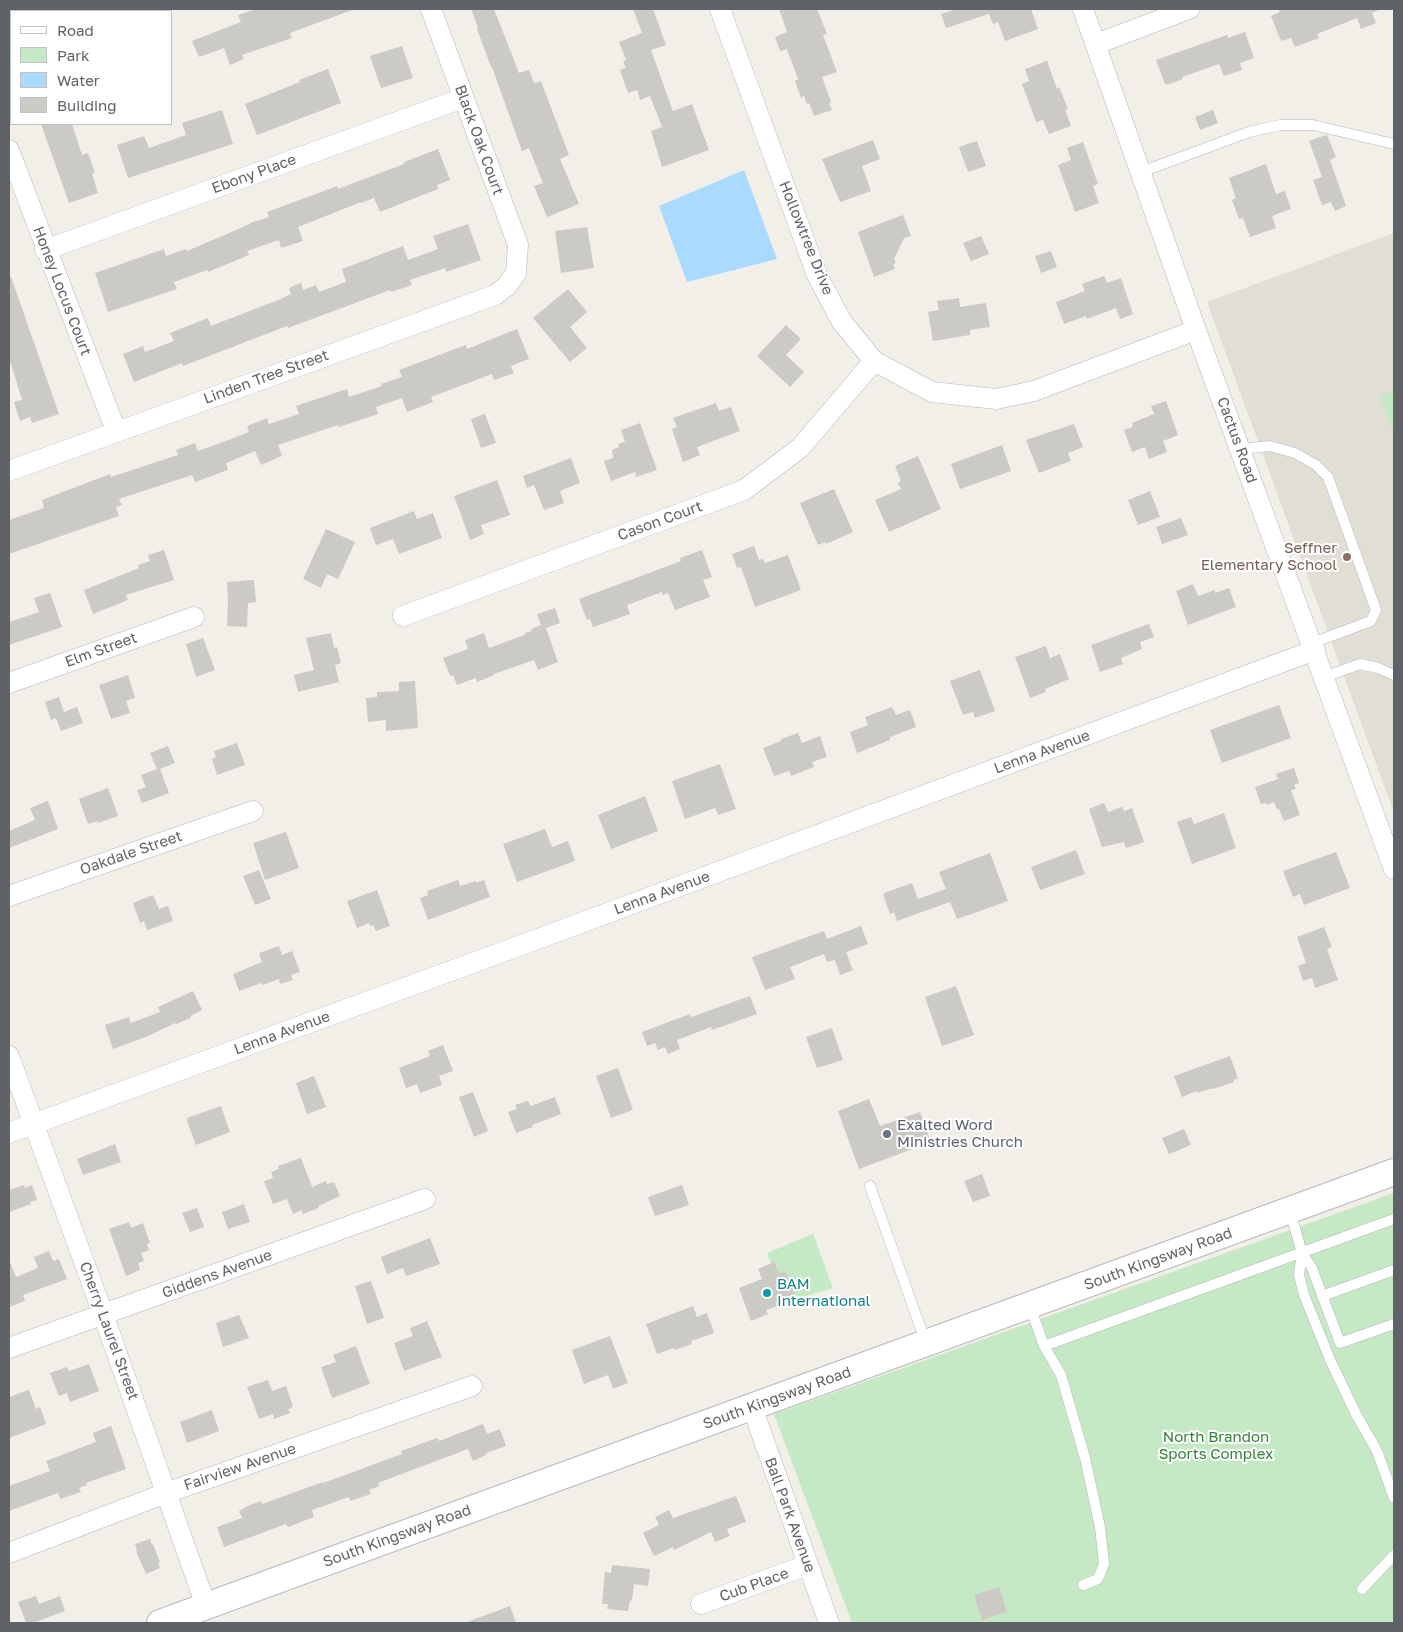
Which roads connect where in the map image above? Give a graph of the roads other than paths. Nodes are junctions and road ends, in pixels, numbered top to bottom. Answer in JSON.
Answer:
{"nodes":[{"id":1,"x":431,"y":9,"type":"edge"},
{"id":2,"x":720,"y":9,"type":"edge"},
{"id":3,"x":1083,"y":9,"type":"edge"},
{"id":4,"x":1189,"y":9,"type":"edge"},
{"id":5,"x":1096,"y":44,"type":"junction"},
{"id":6,"x":463,"y":98,"type":"junction"},
{"id":7,"x":1394,"y":144,"type":"edge"},
{"id":8,"x":9,"y":150,"type":"edge"},
{"id":9,"x":1141,"y":172,"type":"junction"},
{"id":10,"x":46,"y":250,"type":"junction"},
{"id":11,"x":516,"y":274,"type":"joint"},
{"id":12,"x":1196,"y":330,"type":"junction"},
{"id":13,"x":874,"y":360,"type":"junction"},
{"id":14,"x":116,"y":431,"type":"junction"},
{"id":15,"x":1241,"y":452,"type":"junction"},
{"id":16,"x":9,"y":471,"type":"edge"},
{"id":17,"x":403,"y":616,"type":"dead end"},
{"id":18,"x":194,"y":617,"type":"dead end"},
{"id":19,"x":1313,"y":646,"type":"junction"},
{"id":20,"x":1394,"y":675,"type":"edge"},
{"id":21,"x":1324,"y":677,"type":"junction"},
{"id":22,"x":9,"y":683,"type":"edge"},
{"id":23,"x":253,"y":811,"type":"dead end"},
{"id":24,"x":1394,"y":869,"type":"edge"},
{"id":25,"x":9,"y":896,"type":"edge"},
{"id":26,"x":9,"y":1056,"type":"edge"},
{"id":27,"x":34,"y":1124,"type":"junction"},
{"id":28,"x":9,"y":1133,"type":"edge"},
{"id":29,"x":1394,"y":1172,"type":"edge"},
{"id":30,"x":870,"y":1186,"type":"dead end"},
{"id":31,"x":425,"y":1199,"type":"dead end"},
{"id":32,"x":1290,"y":1210,"type":"junction"},
{"id":33,"x":1394,"y":1219,"type":"edge"},
{"id":34,"x":1302,"y":1252,"type":"junction"},
{"id":35,"x":1394,"y":1270,"type":"edge"},
{"id":36,"x":1322,"y":1296,"type":"junction"},
{"id":37,"x":1030,"y":1305,"type":"junction"},
{"id":38,"x":103,"y":1314,"type":"junction"},
{"id":39,"x":1394,"y":1324,"type":"edge"},
{"id":40,"x":926,"y":1344,"type":"junction"},
{"id":41,"x":1044,"y":1346,"type":"junction"},
{"id":42,"x":9,"y":1348,"type":"edge"},
{"id":43,"x":472,"y":1386,"type":"dead end"},
{"id":44,"x":752,"y":1407,"type":"junction"},
{"id":45,"x":166,"y":1493,"type":"junction"},
{"id":46,"x":1394,"y":1498,"type":"edge"},
{"id":47,"x":9,"y":1553,"type":"edge"},
{"id":48,"x":1394,"y":1555,"type":"edge"},
{"id":49,"x":808,"y":1565,"type":"junction"},
{"id":50,"x":1083,"y":1585,"type":"dead end"},
{"id":51,"x":1362,"y":1589,"type":"dead end"},
{"id":52,"x":701,"y":1604,"type":"dead end"},
{"id":53,"x":206,"y":1606,"type":"junction"},
{"id":54,"x":160,"y":1623,"type":"edge"},
{"id":55,"x":829,"y":1623,"type":"edge"}],
"edges":[{"from":1,"to":6,"type":"street","name":"Black Oak Court"},
{"from":2,"to":13,"type":"street","name":"Hollowtree Drive"},
{"from":3,"to":5,"type":"street","name":"Cactus Road"},
{"from":4,"to":5,"type":"street"},
{"from":5,"to":9,"type":"street","name":"Cactus Road"},
{"from":6,"to":10,"type":"street","name":"Ebony Place"},
{"from":6,"to":11,"type":"street","name":"Black Oak Court"},
{"from":7,"to":9,"type":"lane"},
{"from":8,"to":10,"type":"street","name":"Honey Locus Court"},
{"from":9,"to":12,"type":"street","name":"Cactus Road"},
{"from":10,"to":14,"type":"street","name":"Honey Locus Court"},
{"from":11,"to":14,"type":"street","name":"Linden Tree Street"},
{"from":12,"to":13,"type":"street","name":"Hollowtree Drive"},
{"from":12,"to":15,"type":"street","name":"Cactus Road"},
{"from":13,"to":17,"type":"street","name":"Cason Court"},
{"from":14,"to":16,"type":"street","name":"Linden Tree Street"},
{"from":15,"to":19,"type":"street","name":"Cactus Road"},
{"from":15,"to":19,"type":"lane"},
{"from":18,"to":22,"type":"street","name":"Elm Street"},
{"from":19,"to":21,"type":"street","name":"Cactus Road"},
{"from":19,"to":27,"type":"street","name":"Lenna Avenue"},
{"from":20,"to":21,"type":"lane"},
{"from":21,"to":24,"type":"street","name":"Cactus Road"},
{"from":23,"to":25,"type":"street","name":"Oakdale Street"},
{"from":26,"to":27,"type":"street","name":"Cherry Laurel Street"},
{"from":27,"to":28,"type":"street","name":"Lenna Avenue"},
{"from":27,"to":38,"type":"street","name":"Cherry Laurel Street"},
{"from":29,"to":32,"type":"street","name":"South Kingsway Road"},
{"from":30,"to":40,"type":"lane"},
{"from":31,"to":38,"type":"street","name":"Giddens Avenue"},
{"from":32,"to":34,"type":"lane"},
{"from":32,"to":37,"type":"street","name":"South Kingsway Road"},
{"from":33,"to":34,"type":"lane"},
{"from":34,"to":36,"type":"lane"},
{"from":34,"to":41,"type":"lane"},
{"from":34,"to":46,"type":"lane"},
{"from":35,"to":36,"type":"lane"},
{"from":36,"to":39,"type":"lane"},
{"from":37,"to":40,"type":"street","name":"South Kingsway Road"},
{"from":37,"to":41,"type":"lane"},
{"from":38,"to":42,"type":"street","name":"Giddens Avenue"},
{"from":38,"to":45,"type":"street","name":"Cherry Laurel Street"},
{"from":40,"to":44,"type":"street","name":"South Kingsway Road"},
{"from":41,"to":50,"type":"lane"},
{"from":43,"to":45,"type":"street","name":"Fairview Avenue"},
{"from":44,"to":49,"type":"street","name":"Ball Park Avenue"},
{"from":44,"to":53,"type":"street","name":"South Kingsway Road"},
{"from":45,"to":47,"type":"street","name":"Fairview Avenue"},
{"from":45,"to":53,"type":"street","name":"Cherry Laurel Street"},
{"from":48,"to":51,"type":"lane"},
{"from":49,"to":52,"type":"street","name":"Cub Place"},
{"from":49,"to":55,"type":"street","name":"Ball Park Avenue"},
{"from":53,"to":54,"type":"street","name":"South Kingsway Road"}]}
